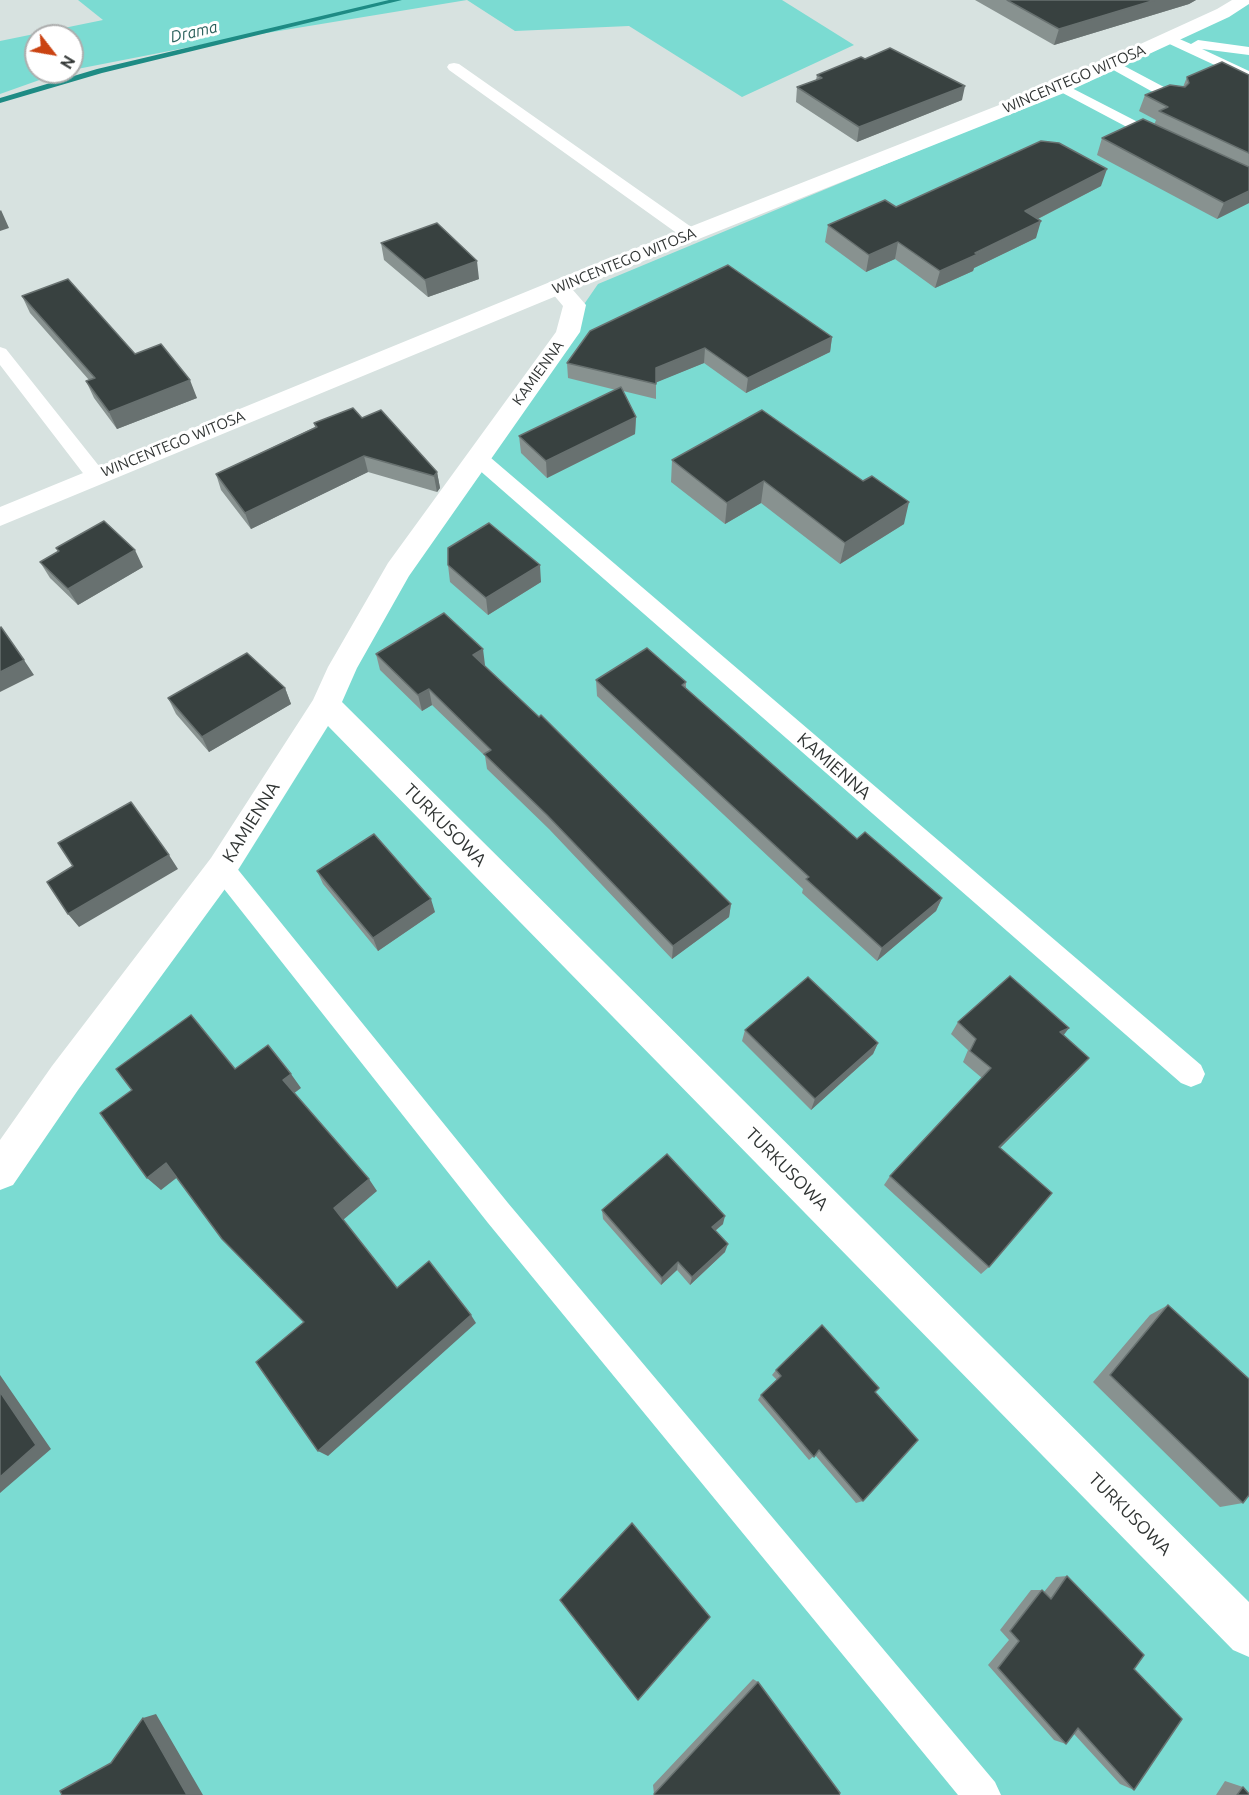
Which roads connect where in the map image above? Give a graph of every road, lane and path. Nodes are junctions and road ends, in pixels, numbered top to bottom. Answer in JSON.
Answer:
{"nodes":[{"id":1,"x":1244,"y":0,"type":"edge"},
{"id":2,"x":1173,"y":40,"type":"junction"},
{"id":3,"x":1249,"y":51,"type":"edge"},
{"id":4,"x":1113,"y":64,"type":"junction"},
{"id":5,"x":454,"y":67,"type":"dead end"},
{"id":6,"x":1249,"y":77,"type":"edge"},
{"id":7,"x":1062,"y":87,"type":"junction"},
{"id":8,"x":1174,"y":98,"type":"edge"},
{"id":9,"x":1175,"y":146,"type":"edge"},
{"id":10,"x":691,"y":235,"type":"junction"},
{"id":11,"x":558,"y":287,"type":"junction"},
{"id":12,"x":0,"y":353,"type":"edge"},
{"id":13,"x":477,"y":457,"type":"junction"},
{"id":14,"x":96,"y":476,"type":"junction"},
{"id":15,"x":0,"y":517,"type":"edge"},
{"id":16,"x":326,"y":705,"type":"junction"},
{"id":17,"x":222,"y":868,"type":"junction"},
{"id":18,"x":1191,"y":1074,"type":"dead end"},
{"id":19,"x":0,"y":1172,"type":"edge"},
{"id":20,"x":1249,"y":1634,"type":"edge"},
{"id":21,"x":981,"y":1795,"type":"edge"}],
"edges":[{"from":1,"to":2,"type":"street","name":"WINCENTEGO WITOSA"},
{"from":2,"to":3,"type":"lane"},
{"from":2,"to":4,"type":"street","name":"WINCENTEGO WITOSA"},
{"from":2,"to":6,"type":"lane"},
{"from":4,"to":7,"type":"street","name":"WINCENTEGO WITOSA"},
{"from":4,"to":8,"type":"lane"},
{"from":5,"to":10,"type":"lane"},
{"from":7,"to":9,"type":"lane"},
{"from":7,"to":10,"type":"street","name":"WINCENTEGO WITOSA"},
{"from":10,"to":11,"type":"street","name":"WINCENTEGO WITOSA"},
{"from":11,"to":13,"type":"street","name":"KAMIENNA"},
{"from":11,"to":14,"type":"street","name":"WINCENTEGO WITOSA"},
{"from":12,"to":14,"type":"lane"},
{"from":13,"to":16,"type":"street","name":"KAMIENNA"},
{"from":13,"to":18,"type":"lane","name":"KAMIENNA"},
{"from":14,"to":15,"type":"street","name":"WINCENTEGO WITOSA"},
{"from":16,"to":17,"type":"street","name":"KAMIENNA"},
{"from":16,"to":20,"type":"street","name":"TURKUSOWA"},
{"from":17,"to":19,"type":"street","name":"KAMIENNA"},
{"from":17,"to":21,"type":"lane"}]}
